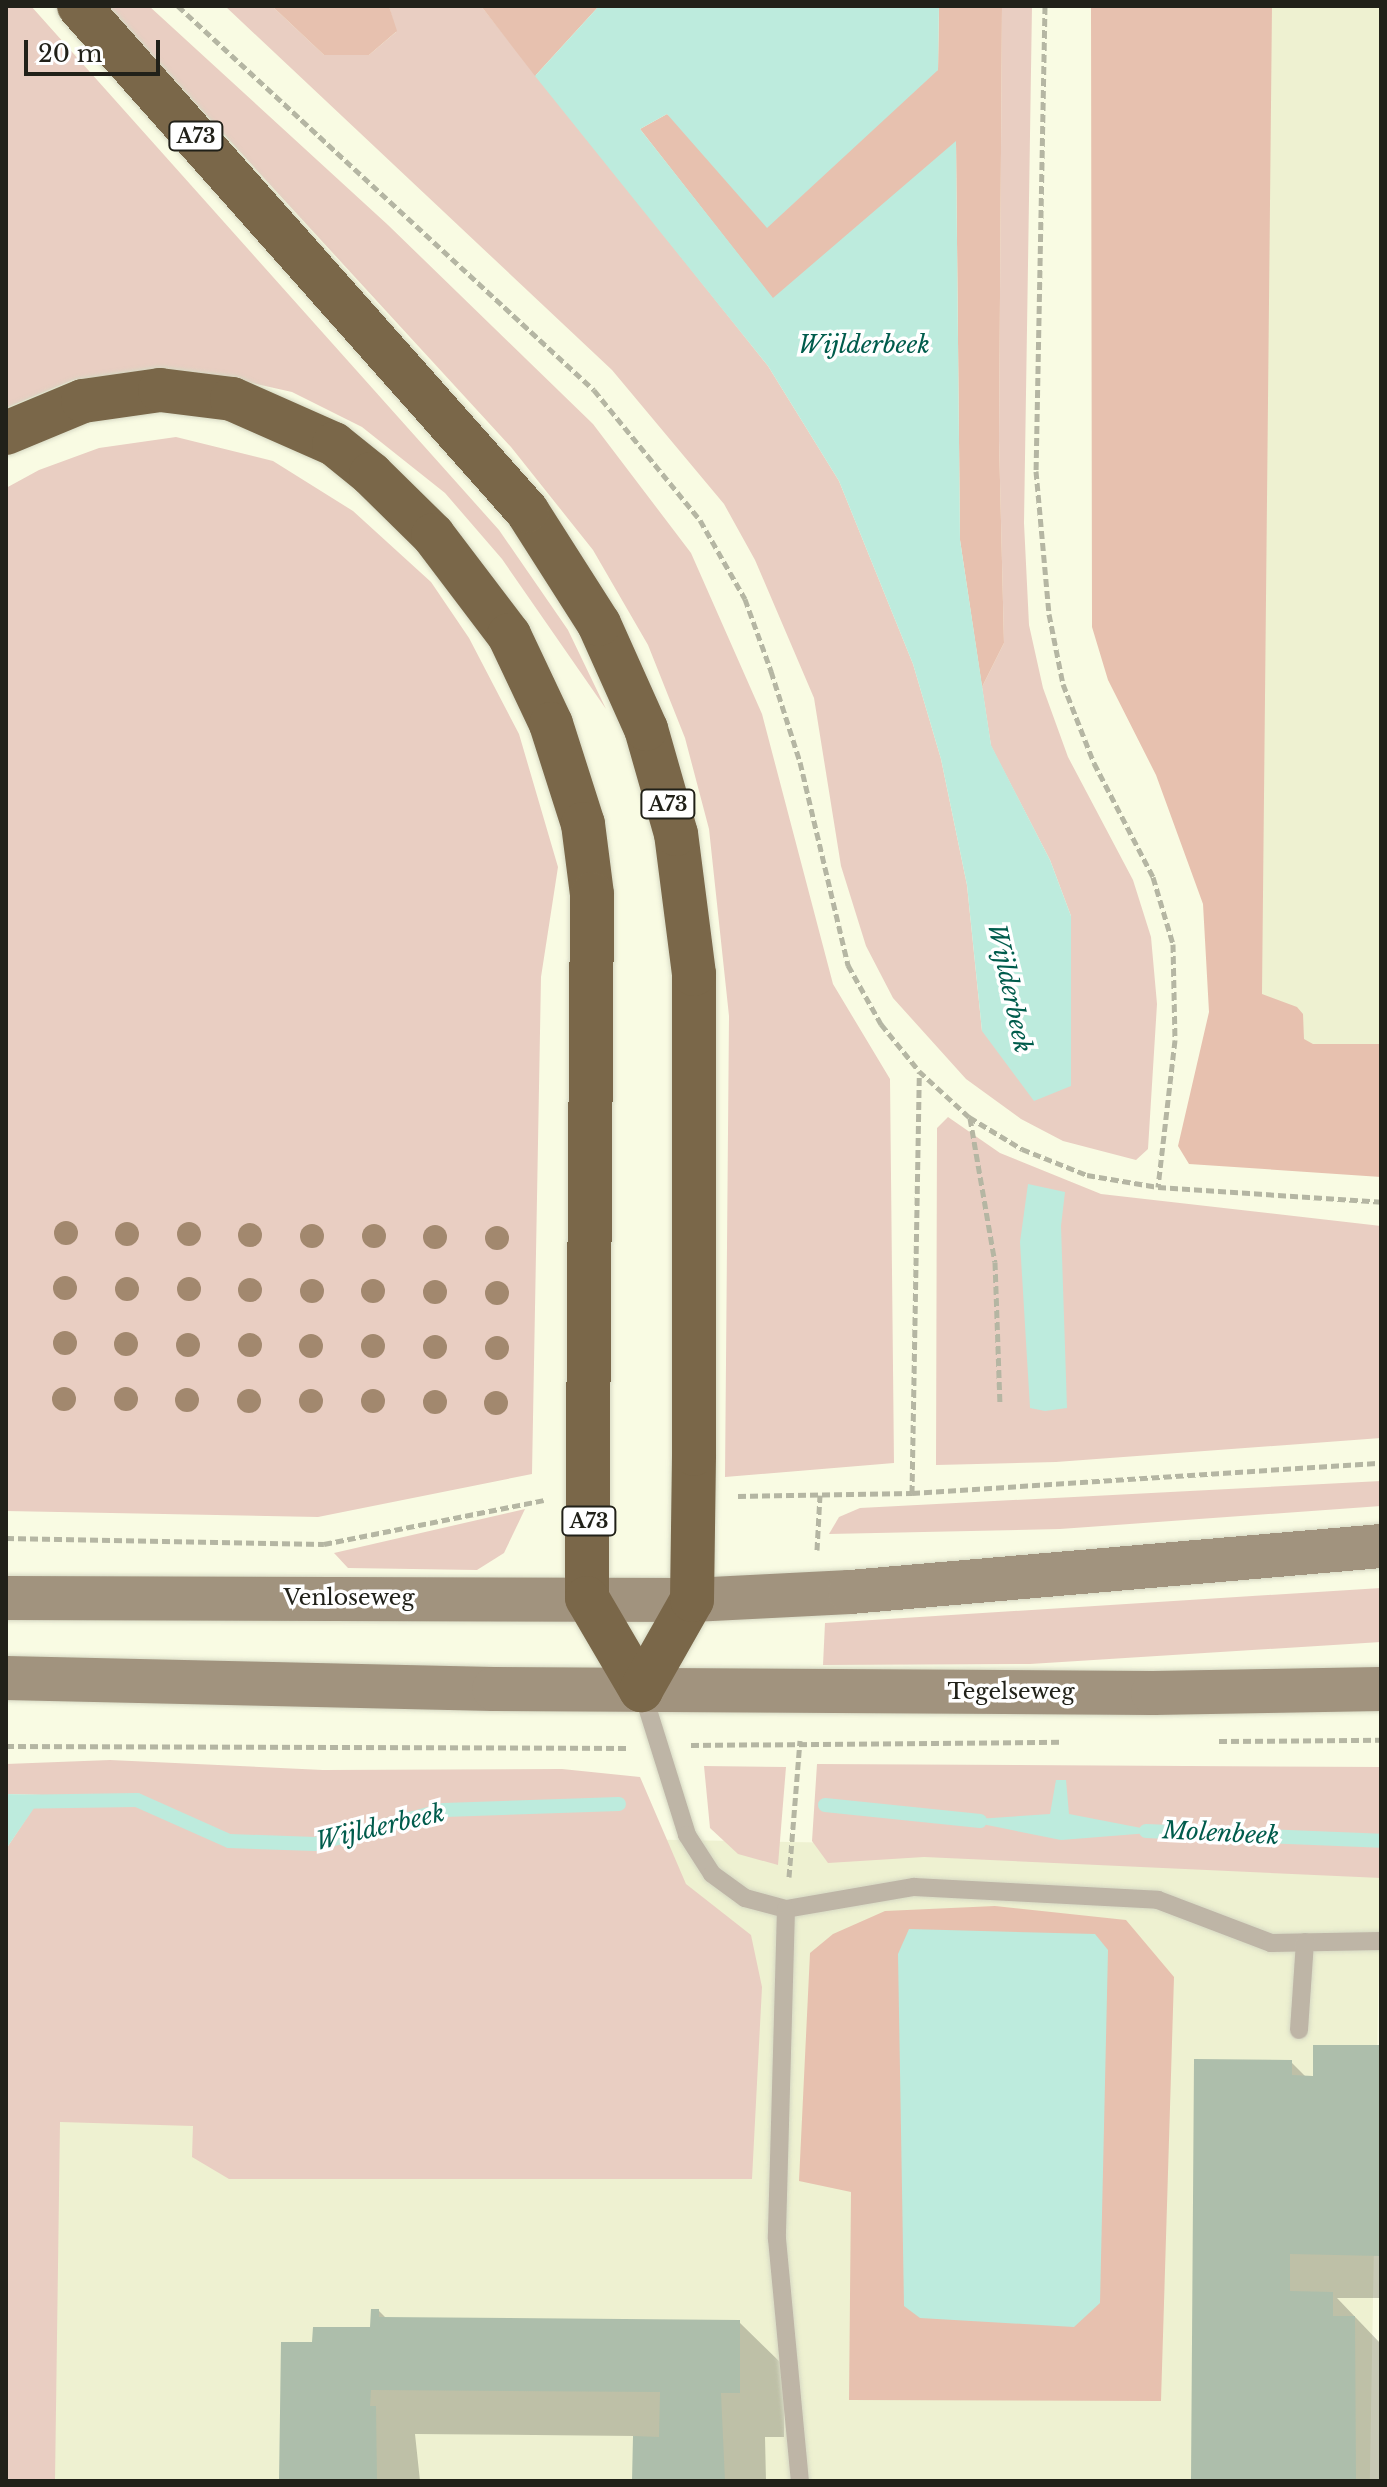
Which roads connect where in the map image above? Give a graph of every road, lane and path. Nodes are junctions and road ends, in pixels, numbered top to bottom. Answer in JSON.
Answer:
{"nodes":[{"id":1,"x":79,"y":6,"type":"edge"},
{"id":2,"x":178,"y":6,"type":"edge"},
{"id":3,"x":1045,"y":6,"type":"edge"},
{"id":4,"x":6,"y":433,"type":"edge"},
{"id":5,"x":919,"y":1071,"type":"junction"},
{"id":6,"x":969,"y":1117,"type":"junction"},
{"id":7,"x":1158,"y":1187,"type":"junction"},
{"id":8,"x":1381,"y":1202,"type":"edge"},
{"id":9,"x":1000,"y":1403,"type":"dead end"},
{"id":10,"x":1381,"y":1463,"type":"edge"},
{"id":11,"x":912,"y":1493,"type":"junction"},
{"id":12,"x":693,"y":1495,"type":"junction"},
{"id":13,"x":589,"y":1498,"type":"junction"},
{"id":14,"x":6,"y":1538,"type":"edge"},
{"id":15,"x":1381,"y":1546,"type":"edge"},
{"id":16,"x":6,"y":1598,"type":"edge"},
{"id":17,"x":587,"y":1598,"type":"junction"},
{"id":18,"x":692,"y":1600,"type":"junction"},
{"id":19,"x":6,"y":1678,"type":"edge"},
{"id":20,"x":1381,"y":1689,"type":"edge"},
{"id":21,"x":641,"y":1690,"type":"junction"},
{"id":22,"x":1381,"y":1740,"type":"edge"},
{"id":23,"x":1209,"y":1741,"type":"dead end"},
{"id":24,"x":1068,"y":1742,"type":"dead end"},
{"id":25,"x":6,"y":1746,"type":"edge"},
{"id":26,"x":658,"y":1746,"type":"junction"},
{"id":27,"x":786,"y":1909,"type":"junction"},
{"id":28,"x":1381,"y":1941,"type":"edge"},
{"id":29,"x":1305,"y":1942,"type":"junction"},
{"id":30,"x":1299,"y":2030,"type":"dead end"},
{"id":31,"x":800,"y":2481,"type":"edge"}],
"edges":[{"from":1,"to":12,"type":"highway","number":"A73"},
{"from":2,"to":5,"type":"path"},
{"from":3,"to":7,"type":"path"},
{"from":4,"to":13,"type":"highway","number":"A73"},
{"from":5,"to":6,"type":"path"},
{"from":5,"to":11,"type":"path"},
{"from":6,"to":7,"type":"path"},
{"from":6,"to":9,"type":"path"},
{"from":7,"to":8,"type":"path"},
{"from":10,"to":11,"type":"path"},
{"from":11,"to":12,"type":"path"},
{"from":12,"to":18,"type":"highway","number":"A73"},
{"from":13,"to":14,"type":"path"},
{"from":13,"to":17,"type":"highway","number":"A73"},
{"from":15,"to":18,"type":"main road"},
{"from":16,"to":17,"type":"main road","name":"Venloseweg"},
{"from":17,"to":18,"type":"main road","name":"Venloseweg"},
{"from":17,"to":21,"type":"highway"},
{"from":18,"to":21,"type":"highway"},
{"from":19,"to":21,"type":"main road"},
{"from":20,"to":21,"type":"main road","name":"Tegelseweg"},
{"from":21,"to":26,"type":"lane"},
{"from":22,"to":23,"type":"path"},
{"from":24,"to":26,"type":"path"},
{"from":25,"to":26,"type":"path"},
{"from":26,"to":27,"type":"lane"},
{"from":27,"to":29,"type":"lane"},
{"from":27,"to":31,"type":"lane"},
{"from":28,"to":29,"type":"lane"},
{"from":29,"to":30,"type":"lane"}]}
